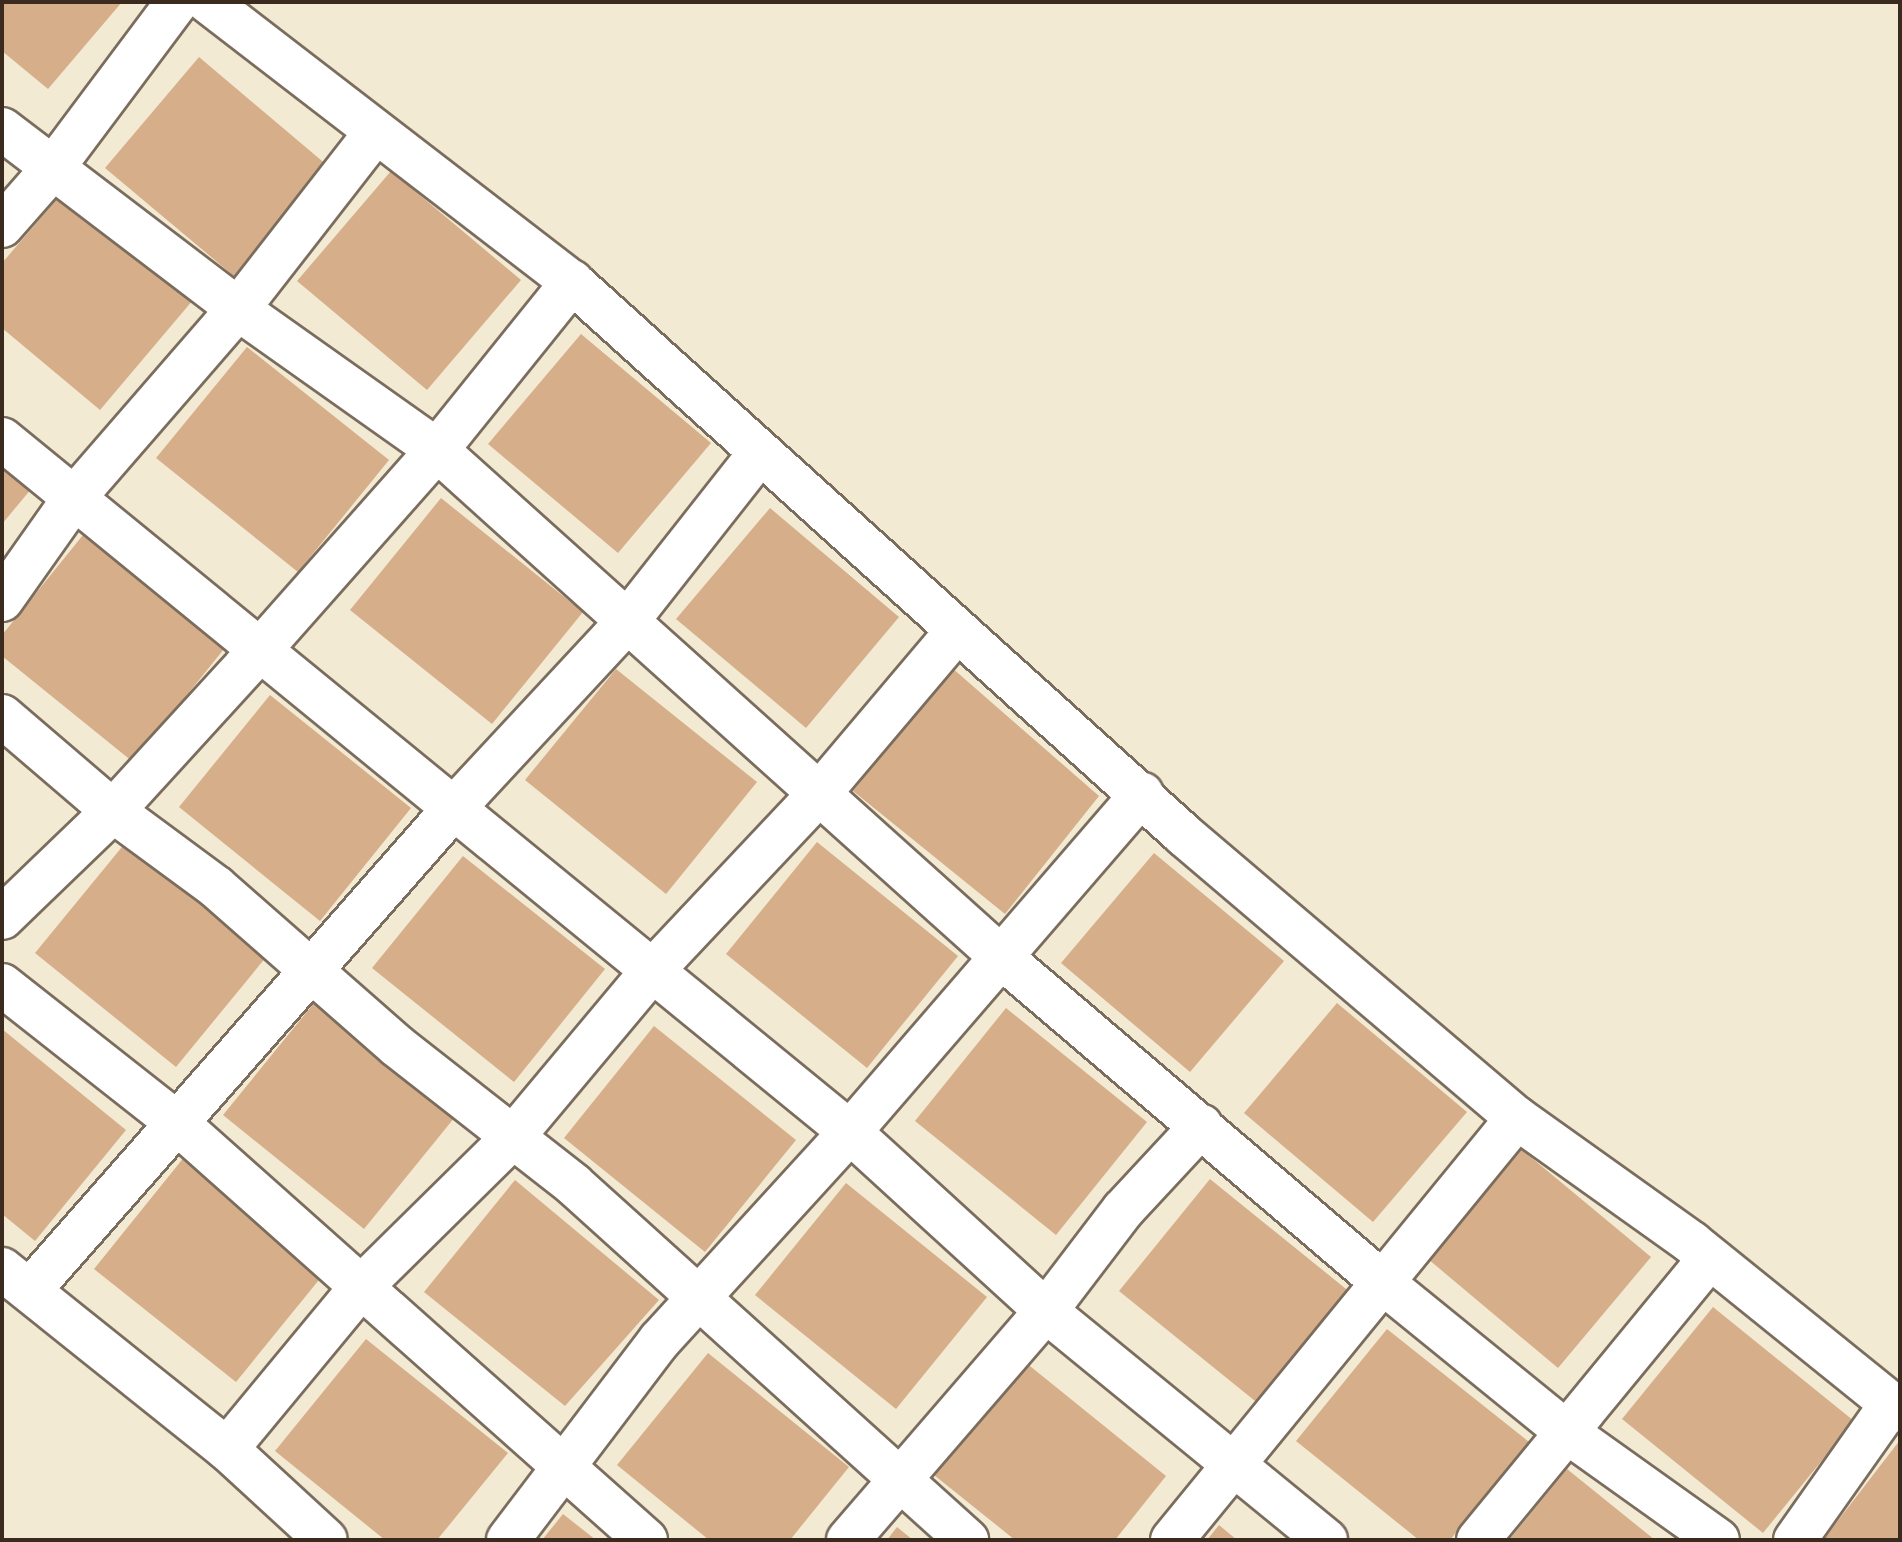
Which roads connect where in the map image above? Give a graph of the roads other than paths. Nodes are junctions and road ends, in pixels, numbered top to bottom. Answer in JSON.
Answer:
{"nodes":[{"id":1,"x":177,"y":2,"type":"edge"},
{"id":2,"x":208,"y":2,"type":"edge"},
{"id":3,"x":2,"y":129,"type":"edge"},
{"id":4,"x":376,"y":132,"type":"junction"},
{"id":5,"x":53,"y":168,"type":"junction"},
{"id":6,"x":2,"y":226,"type":"edge"},
{"id":7,"x":572,"y":282,"type":"junction"},
{"id":8,"x":238,"y":309,"type":"junction"},
{"id":9,"x":2,"y":439,"type":"edge"},
{"id":10,"x":437,"y":450,"type":"junction"},
{"id":11,"x":759,"y":454,"type":"junction"},
{"id":12,"x":74,"y":498,"type":"junction"},
{"id":13,"x":2,"y":600,"type":"edge"},
{"id":14,"x":626,"y":623,"type":"junction"},
{"id":15,"x":955,"y":633,"type":"junction"},
{"id":16,"x":260,"y":650,"type":"junction"},
{"id":17,"x":2,"y":716,"type":"edge"},
{"id":18,"x":820,"y":793,"type":"junction"},
{"id":19,"x":1142,"y":794,"type":"junction"},
{"id":20,"x":454,"y":808,"type":"junction"},
{"id":21,"x":113,"y":811,"type":"junction"},
{"id":22,"x":2,"y":918,"type":"edge"},
{"id":23,"x":1001,"y":957,"type":"junction"},
{"id":24,"x":652,"y":971,"type":"junction"},
{"id":25,"x":309,"y":972,"type":"junction"},
{"id":26,"x":2,"y":985,"type":"edge"},
{"id":27,"x":1517,"y":1118,"type":"junction"},
{"id":28,"x":176,"y":1122,"type":"junction"},
{"id":29,"x":1201,"y":1126,"type":"junction"},
{"id":30,"x":850,"y":1132,"type":"junction"},
{"id":31,"x":513,"y":1137,"type":"junction"},
{"id":32,"x":1709,"y":1259,"type":"junction"},
{"id":33,"x":16,"y":1280,"type":"edge"},
{"id":34,"x":1382,"y":1282,"type":"junction"},
{"id":35,"x":362,"y":1286,"type":"junction"},
{"id":36,"x":699,"y":1300,"type":"junction"},
{"id":37,"x":1046,"y":1311,"type":"junction"},
{"id":38,"x":1895,"y":1407,"type":"edge"},
{"id":39,"x":1564,"y":1430,"type":"junction"},
{"id":40,"x":227,"y":1449,"type":"junction"},
{"id":41,"x":563,"y":1465,"type":"junction"},
{"id":42,"x":1231,"y":1467,"type":"junction"},
{"id":43,"x":898,"y":1481,"type":"junction"},
{"id":44,"x":326,"y":1540,"type":"edge"},
{"id":45,"x":508,"y":1540,"type":"edge"},
{"id":46,"x":646,"y":1540,"type":"edge"},
{"id":47,"x":848,"y":1540,"type":"edge"},
{"id":48,"x":967,"y":1540,"type":"edge"},
{"id":49,"x":1172,"y":1540,"type":"edge"},
{"id":50,"x":1326,"y":1540,"type":"edge"},
{"id":51,"x":1478,"y":1540,"type":"edge"},
{"id":52,"x":1718,"y":1540,"type":"edge"},
{"id":53,"x":1795,"y":1540,"type":"edge"}],
"edges":[{"from":1,"to":5,"type":"street"},
{"from":2,"to":4,"type":"street"},
{"from":3,"to":5,"type":"street"},
{"from":4,"to":7,"type":"street"},
{"from":4,"to":8,"type":"street"},
{"from":5,"to":6,"type":"street"},
{"from":5,"to":8,"type":"street"},
{"from":7,"to":10,"type":"street"},
{"from":7,"to":11,"type":"street"},
{"from":8,"to":10,"type":"street"},
{"from":8,"to":12,"type":"street"},
{"from":9,"to":12,"type":"street"},
{"from":10,"to":14,"type":"street"},
{"from":10,"to":16,"type":"street"},
{"from":11,"to":14,"type":"street"},
{"from":11,"to":15,"type":"street"},
{"from":12,"to":13,"type":"street"},
{"from":12,"to":16,"type":"street"},
{"from":14,"to":18,"type":"street"},
{"from":14,"to":20,"type":"street"},
{"from":15,"to":18,"type":"street"},
{"from":15,"to":19,"type":"street"},
{"from":16,"to":20,"type":"street"},
{"from":16,"to":21,"type":"street"},
{"from":17,"to":21,"type":"street"},
{"from":18,"to":23,"type":"street"},
{"from":18,"to":24,"type":"street"},
{"from":19,"to":23,"type":"street"},
{"from":19,"to":27,"type":"street"},
{"from":20,"to":24,"type":"street"},
{"from":20,"to":25,"type":"street"},
{"from":21,"to":22,"type":"street"},
{"from":21,"to":25,"type":"street"},
{"from":23,"to":29,"type":"street"},
{"from":23,"to":30,"type":"street"},
{"from":24,"to":30,"type":"street"},
{"from":24,"to":31,"type":"street"},
{"from":25,"to":28,"type":"street"},
{"from":25,"to":31,"type":"street"},
{"from":26,"to":28,"type":"street"},
{"from":27,"to":32,"type":"street"},
{"from":27,"to":34,"type":"street"},
{"from":28,"to":33,"type":"street"},
{"from":28,"to":35,"type":"street"},
{"from":29,"to":34,"type":"street"},
{"from":29,"to":37,"type":"street"},
{"from":30,"to":36,"type":"street"},
{"from":30,"to":37,"type":"street"},
{"from":31,"to":35,"type":"street"},
{"from":31,"to":36,"type":"street"},
{"from":32,"to":38,"type":"street"},
{"from":32,"to":39,"type":"street"},
{"from":33,"to":40,"type":"street"},
{"from":34,"to":39,"type":"street"},
{"from":34,"to":42,"type":"street"},
{"from":35,"to":40,"type":"street"},
{"from":35,"to":41,"type":"street"},
{"from":36,"to":41,"type":"street"},
{"from":36,"to":43,"type":"street"},
{"from":37,"to":42,"type":"street"},
{"from":37,"to":43,"type":"street"},
{"from":38,"to":53,"type":"street"},
{"from":39,"to":51,"type":"street"},
{"from":39,"to":52,"type":"street"},
{"from":40,"to":44,"type":"street"},
{"from":41,"to":45,"type":"street"},
{"from":41,"to":46,"type":"street"},
{"from":42,"to":49,"type":"street"},
{"from":42,"to":50,"type":"street"},
{"from":43,"to":47,"type":"street"},
{"from":43,"to":48,"type":"street"}]}
